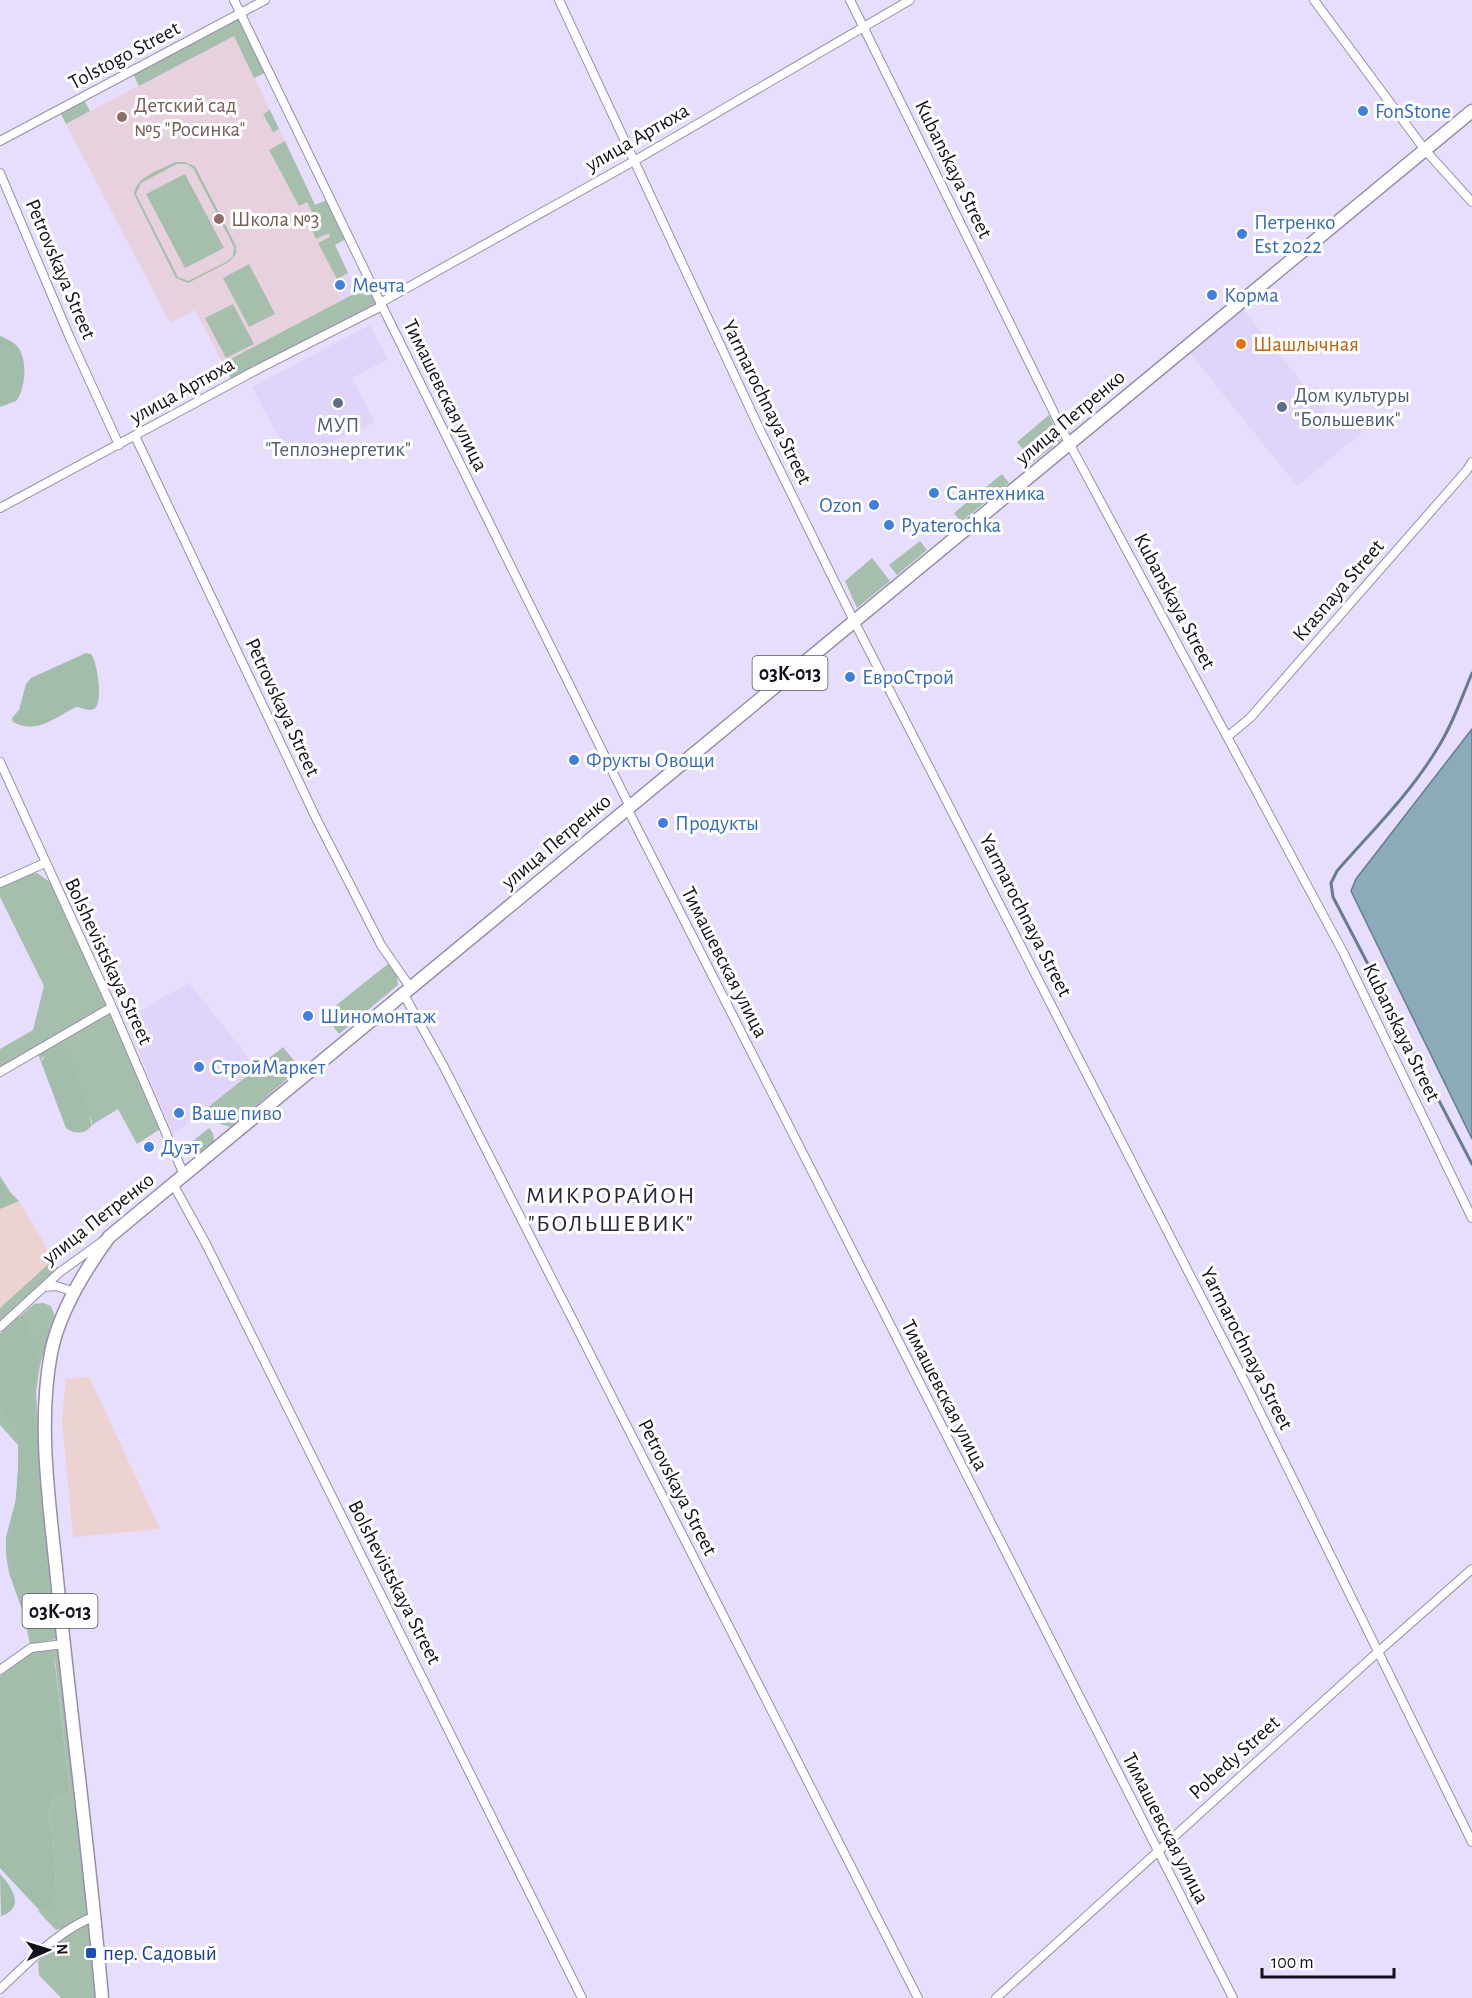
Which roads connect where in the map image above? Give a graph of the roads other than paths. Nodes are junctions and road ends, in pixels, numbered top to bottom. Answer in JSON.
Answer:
{"nodes":[{"id":1,"x":234,"y":0,"type":"edge"},
{"id":2,"x":265,"y":0,"type":"edge"},
{"id":3,"x":559,"y":0,"type":"edge"},
{"id":4,"x":850,"y":0,"type":"edge"},
{"id":5,"x":910,"y":0,"type":"edge"},
{"id":6,"x":1314,"y":0,"type":"edge"},
{"id":7,"x":240,"y":14,"type":"junction"},
{"id":8,"x":863,"y":27,"type":"junction"},
{"id":9,"x":1472,"y":111,"type":"edge"},
{"id":10,"x":0,"y":141,"type":"edge"},
{"id":11,"x":1425,"y":150,"type":"junction"},
{"id":12,"x":634,"y":161,"type":"junction"},
{"id":13,"x":0,"y":173,"type":"edge"},
{"id":14,"x":1472,"y":202,"type":"edge"},
{"id":15,"x":381,"y":304,"type":"junction"},
{"id":16,"x":135,"y":436,"type":"junction"},
{"id":17,"x":1069,"y":443,"type":"junction"},
{"id":18,"x":119,"y":445,"type":"junction"},
{"id":19,"x":1472,"y":462,"type":"edge"},
{"id":20,"x":0,"y":508,"type":"edge"},
{"id":21,"x":855,"y":621,"type":"junction"},
{"id":22,"x":1227,"y":737,"type":"junction"},
{"id":23,"x":0,"y":762,"type":"edge"},
{"id":24,"x":628,"y":806,"type":"junction"},
{"id":25,"x":45,"y":862,"type":"junction"},
{"id":26,"x":0,"y":883,"type":"edge"},
{"id":27,"x":407,"y":990,"type":"junction"},
{"id":28,"x":112,"y":1007,"type":"junction"},
{"id":29,"x":0,"y":1072,"type":"edge"},
{"id":30,"x":184,"y":1175,"type":"junction"},
{"id":31,"x":173,"y":1184,"type":"junction"},
{"id":32,"x":1472,"y":1218,"type":"edge"},
{"id":33,"x":109,"y":1237,"type":"junction"},
{"id":34,"x":43,"y":1288,"type":"junction"},
{"id":35,"x":75,"y":1292,"type":"junction"},
{"id":36,"x":0,"y":1327,"type":"edge"},
{"id":37,"x":1472,"y":1569,"type":"edge"},
{"id":38,"x":64,"y":1644,"type":"junction"},
{"id":39,"x":1379,"y":1651,"type":"junction"},
{"id":40,"x":0,"y":1670,"type":"edge"},
{"id":41,"x":1472,"y":1842,"type":"edge"},
{"id":42,"x":1157,"y":1851,"type":"junction"},
{"id":43,"x":95,"y":1916,"type":"junction"},
{"id":44,"x":0,"y":1989,"type":"edge"},
{"id":45,"x":102,"y":1998,"type":"edge"},
{"id":46,"x":582,"y":1998,"type":"edge"},
{"id":47,"x":918,"y":1998,"type":"edge"},
{"id":48,"x":996,"y":1998,"type":"edge"},
{"id":49,"x":1233,"y":1998,"type":"edge"}],
"edges":[{"from":1,"to":7,"type":"street","name":"Тимашевская улица"},
{"from":2,"to":7,"type":"street","name":"Tolstogo Street"},
{"from":3,"to":12,"type":"street","name":"Yarmarochnaya Street"},
{"from":4,"to":8,"type":"street","name":"Kubanskaya Street"},
{"from":5,"to":8,"type":"street","name":"улица Артюха"},
{"from":6,"to":11,"type":"street"},
{"from":7,"to":10,"type":"street","name":"Tolstogo Street"},
{"from":7,"to":15,"type":"street","name":"Тимашевская улица"},
{"from":8,"to":12,"type":"street","name":"улица Артюха"},
{"from":8,"to":17,"type":"street","name":"Kubanskaya Street"},
{"from":9,"to":11,"type":"main road","name":"улица Петренко","number":"03К-013"},
{"from":11,"to":14,"type":"street"},
{"from":11,"to":17,"type":"main road","name":"улица Петренко","number":"03К-013"},
{"from":12,"to":15,"type":"street","name":"улица Артюха"},
{"from":12,"to":21,"type":"street","name":"Yarmarochnaya Street"},
{"from":13,"to":18,"type":"street","name":"Petrovskaya Street"},
{"from":15,"to":16,"type":"street","name":"улица Артюха"},
{"from":15,"to":24,"type":"street","name":"Тимашевская улица"},
{"from":16,"to":18,"type":"street","name":"улица Артюха"},
{"from":16,"to":27,"type":"street","name":"Petrovskaya Street"},
{"from":17,"to":21,"type":"main road","name":"улица Петренко","number":"03К-013"},
{"from":17,"to":22,"type":"street","name":"Kubanskaya Street"},
{"from":18,"to":20,"type":"street","name":"улица Артюха"},
{"from":19,"to":22,"type":"street","name":"Krasnaya Street"},
{"from":21,"to":24,"type":"main road","name":"улица Петренко","number":"03К-013"},
{"from":21,"to":39,"type":"street","name":"Yarmarochnaya Street"},
{"from":22,"to":32,"type":"street","name":"Kubanskaya Street"},
{"from":23,"to":25,"type":"street","name":"Bolshevistskaya Street"},
{"from":24,"to":27,"type":"main road","name":"улица Петренко","number":"03К-013"},
{"from":24,"to":42,"type":"street","name":"Тимашевская улица"},
{"from":25,"to":26,"type":"street"},
{"from":25,"to":28,"type":"street","name":"Bolshevistskaya Street"},
{"from":27,"to":30,"type":"main road","name":"улица Петренко","number":"03К-013"},
{"from":27,"to":47,"type":"street","name":"Petrovskaya Street"},
{"from":28,"to":29,"type":"street"},
{"from":28,"to":30,"type":"street","name":"Bolshevistskaya Street"},
{"from":30,"to":31,"type":"main road","name":"улица Петренко","number":"03К-013"},
{"from":31,"to":33,"type":"main road","name":"улица Петренко","number":"03К-013"},
{"from":31,"to":46,"type":"street","name":"Bolshevistskaya Street"},
{"from":33,"to":34,"type":"street","name":"улица Петренко"},
{"from":33,"to":35,"type":"main road","number":"03К-013"},
{"from":34,"to":35,"type":"street"},
{"from":34,"to":36,"type":"street","name":"улица Петренко"},
{"from":35,"to":38,"type":"main road","number":"03К-013"},
{"from":37,"to":39,"type":"street","name":"Pobedy Street"},
{"from":38,"to":40,"type":"street"},
{"from":38,"to":43,"type":"main road","number":"03К-013"},
{"from":39,"to":41,"type":"street","name":"Yarmarochnaya Street"},
{"from":39,"to":42,"type":"street","name":"Pobedy Street"},
{"from":42,"to":48,"type":"street","name":"Pobedy Street"},
{"from":42,"to":49,"type":"street","name":"Тимашевская улица"},
{"from":43,"to":44,"type":"street"},
{"from":43,"to":45,"type":"main road","number":"03К-013"}]}
